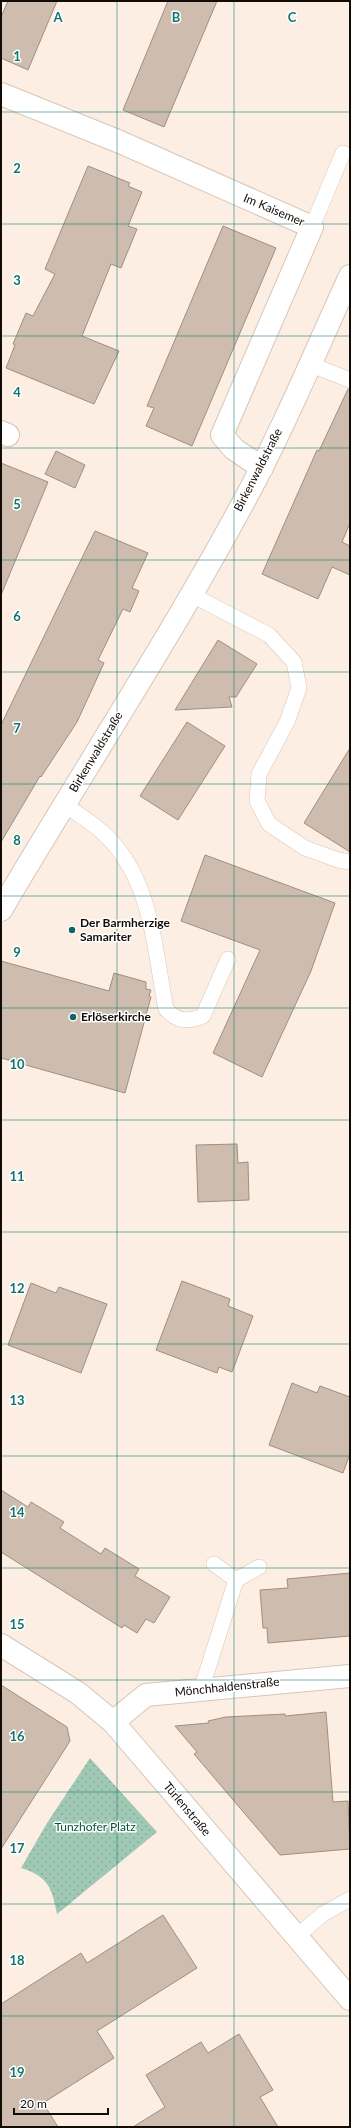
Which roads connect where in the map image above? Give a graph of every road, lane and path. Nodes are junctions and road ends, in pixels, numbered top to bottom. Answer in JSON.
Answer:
{"nodes":[{"id":1,"x":1,"y":94,"type":"edge"},
{"id":2,"x":343,"y":153,"type":"dead end"},
{"id":3,"x":312,"y":227,"type":"junction"},
{"id":4,"x":350,"y":276,"type":"edge"},
{"id":5,"x":309,"y":364,"type":"junction"},
{"id":6,"x":350,"y":380,"type":"edge"},
{"id":7,"x":262,"y":468,"type":"junction"},
{"id":8,"x":192,"y":595,"type":"junction"},
{"id":9,"x":64,"y":804,"type":"junction"},
{"id":10,"x":350,"y":862,"type":"edge"},
{"id":11,"x":1,"y":910,"type":"edge"},
{"id":12,"x":228,"y":959,"type":"dead end"},
{"id":13,"x":214,"y":1564,"type":"dead end"},
{"id":14,"x":259,"y":1567,"type":"dead end"},
{"id":15,"x":236,"y":1580,"type":"junction"},
{"id":16,"x":1,"y":1644,"type":"edge"},
{"id":17,"x":350,"y":1676,"type":"edge"},
{"id":18,"x":201,"y":1690,"type":"junction"},
{"id":19,"x":113,"y":1722,"type":"junction"},
{"id":20,"x":350,"y":1899,"type":"edge"},
{"id":21,"x":296,"y":1937,"type":"junction"},
{"id":22,"x":350,"y":1999,"type":"edge"}],
"edges":[{"from":1,"to":3,"type":"street","name":"Im Kaisemer"},
{"from":2,"to":3,"type":"lane"},
{"from":3,"to":7,"type":"street","name":"Im Kaisemer"},
{"from":4,"to":5,"type":"street","name":"Birkenwaldstraße"},
{"from":5,"to":6,"type":"lane"},
{"from":5,"to":7,"type":"street","name":"Birkenwaldstraße"},
{"from":7,"to":8,"type":"street","name":"Birkenwaldstraße"},
{"from":8,"to":9,"type":"street","name":"Birkenwaldstraße"},
{"from":8,"to":10,"type":"lane"},
{"from":9,"to":11,"type":"street","name":"Birkenwaldstraße"},
{"from":9,"to":12,"type":"lane"},
{"from":13,"to":15,"type":"lane"},
{"from":14,"to":15,"type":"lane"},
{"from":15,"to":18,"type":"lane"},
{"from":16,"to":19,"type":"street","name":"Türlenstraße"},
{"from":17,"to":18,"type":"street","name":"Mönchhaldenstraße"},
{"from":18,"to":19,"type":"street","name":"Mönchhaldenstraße"},
{"from":19,"to":21,"type":"street","name":"Türlenstraße"},
{"from":20,"to":21,"type":"lane"},
{"from":21,"to":22,"type":"street","name":"Türlenstraße"}]}
